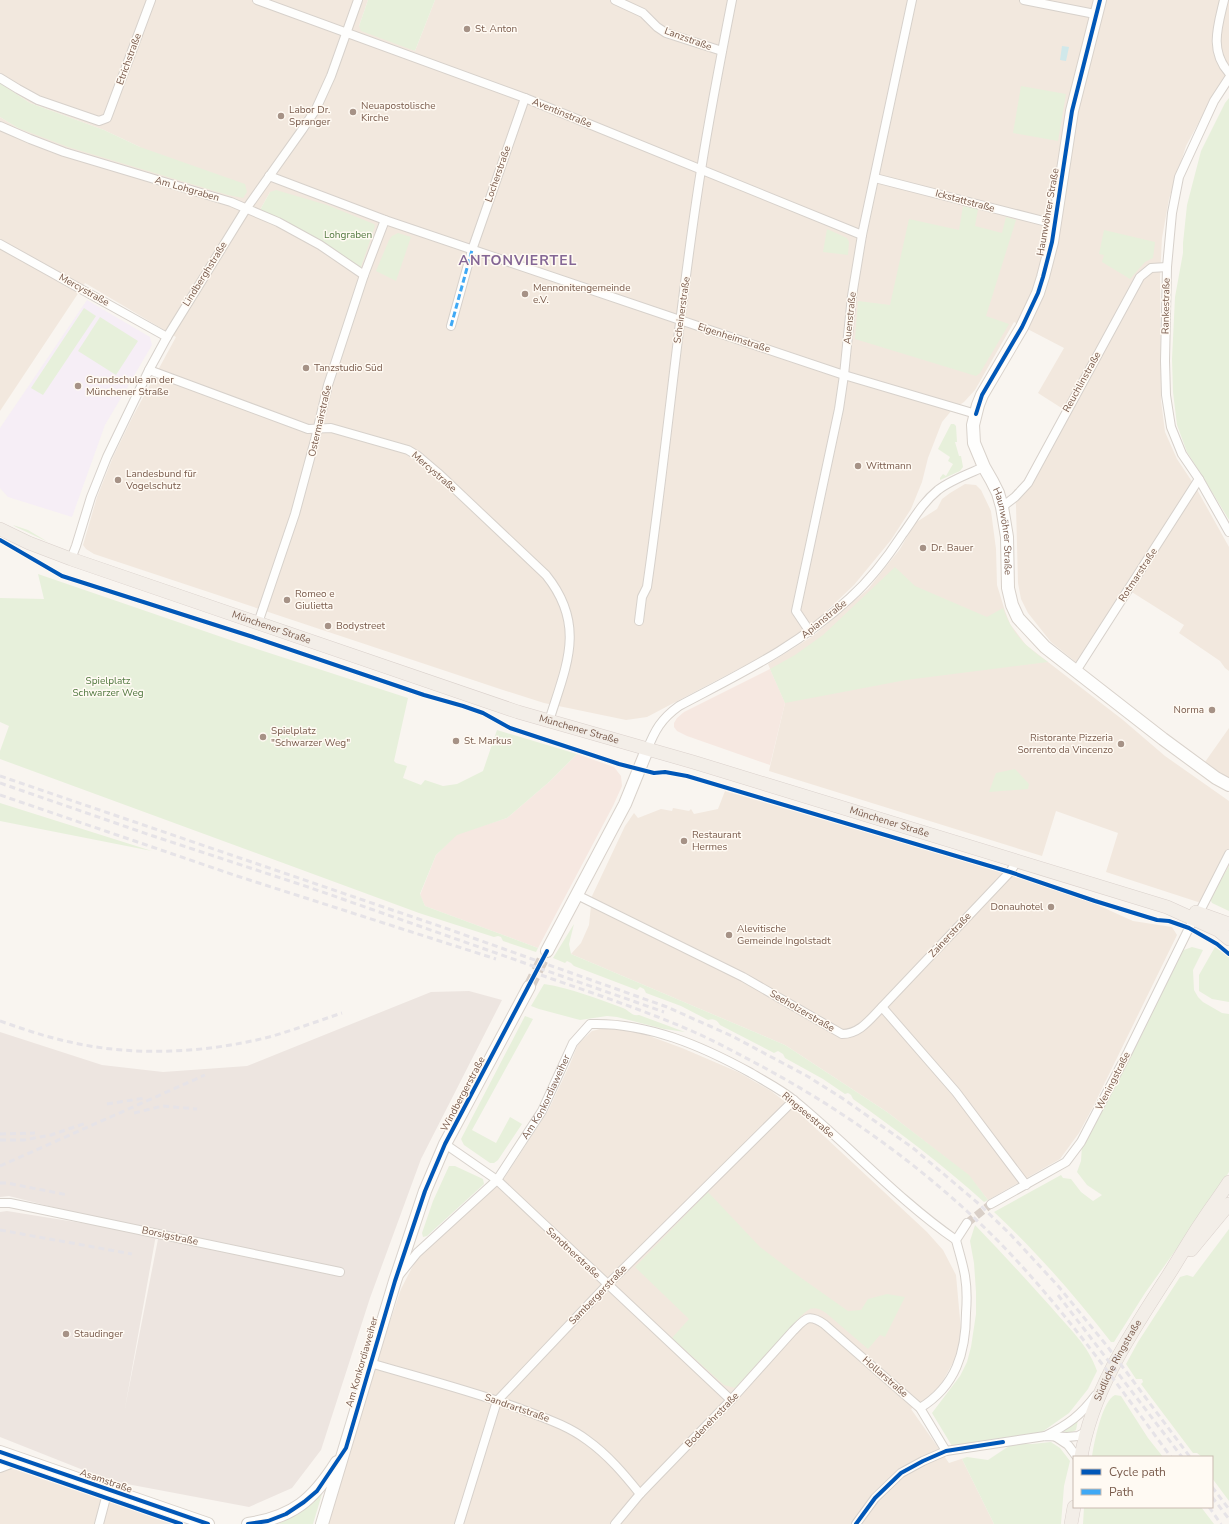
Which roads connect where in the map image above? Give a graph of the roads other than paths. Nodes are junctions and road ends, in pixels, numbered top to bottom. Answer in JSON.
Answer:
{"nodes":[{"id":1,"x":151,"y":0,"type":"edge"},
{"id":2,"x":257,"y":0,"type":"edge"},
{"id":3,"x":358,"y":0,"type":"edge"},
{"id":4,"x":615,"y":0,"type":"edge"},
{"id":5,"x":732,"y":0,"type":"edge"},
{"id":6,"x":912,"y":0,"type":"edge"},
{"id":7,"x":1024,"y":0,"type":"edge"},
{"id":8,"x":1100,"y":0,"type":"edge"},
{"id":9,"x":1224,"y":0,"type":"edge"},
{"id":10,"x":1095,"y":14,"type":"junction"},
{"id":11,"x":347,"y":33,"type":"junction"},
{"id":12,"x":722,"y":51,"type":"junction"},
{"id":13,"x":1229,"y":72,"type":"edge"},
{"id":14,"x":0,"y":78,"type":"edge"},
{"id":15,"x":1229,"y":78,"type":"edge"},
{"id":16,"x":525,"y":98,"type":"junction"},
{"id":17,"x":0,"y":126,"type":"edge"},
{"id":18,"x":701,"y":170,"type":"junction"},
{"id":19,"x":269,"y":176,"type":"junction"},
{"id":20,"x":875,"y":178,"type":"junction"},
{"id":21,"x":246,"y":208,"type":"junction"},
{"id":22,"x":385,"y":220,"type":"junction"},
{"id":23,"x":1055,"y":224,"type":"junction"},
{"id":24,"x":862,"y":235,"type":"junction"},
{"id":25,"x":0,"y":244,"type":"edge"},
{"id":26,"x":472,"y":250,"type":"junction"},
{"id":27,"x":1167,"y":268,"type":"junction"},
{"id":28,"x":364,"y":275,"type":"junction"},
{"id":29,"x":680,"y":320,"type":"junction"},
{"id":30,"x":451,"y":326,"type":"dead end"},
{"id":31,"x":167,"y":337,"type":"junction"},
{"id":32,"x":149,"y":370,"type":"junction"},
{"id":33,"x":844,"y":375,"type":"junction"},
{"id":34,"x":976,"y":414,"type":"junction"},
{"id":35,"x":318,"y":428,"type":"junction"},
{"id":36,"x":984,"y":467,"type":"junction"},
{"id":37,"x":1199,"y":479,"type":"junction"},
{"id":38,"x":1002,"y":507,"type":"junction"},
{"id":39,"x":0,"y":528,"type":"edge"},
{"id":40,"x":1229,"y":532,"type":"edge"},
{"id":41,"x":71,"y":559,"type":"junction"},
{"id":42,"x":639,"y":621,"type":"dead end"},
{"id":43,"x":258,"y":623,"type":"junction"},
{"id":44,"x":810,"y":632,"type":"junction"},
{"id":45,"x":1076,"y":671,"type":"junction"},
{"id":46,"x":549,"y":721,"type":"junction"},
{"id":47,"x":647,"y":750,"type":"junction"},
{"id":48,"x":1216,"y":778,"type":"junction"},
{"id":49,"x":1229,"y":785,"type":"edge"},
{"id":50,"x":1229,"y":791,"type":"edge"},
{"id":51,"x":1229,"y":854,"type":"edge"},
{"id":52,"x":1017,"y":861,"type":"junction"},
{"id":53,"x":577,"y":895,"type":"junction"},
{"id":54,"x":1196,"y":916,"type":"junction"},
{"id":55,"x":1225,"y":930,"type":"edge"},
{"id":56,"x":1229,"y":938,"type":"edge"},
{"id":57,"x":547,"y":951,"type":"tunnel mouth"},
{"id":58,"x":529,"y":987,"type":"tunnel mouth"},
{"id":59,"x":882,"y":1007,"type":"junction"},
{"id":60,"x":590,"y":1024,"type":"joint"},
{"id":61,"x":794,"y":1100,"type":"junction"},
{"id":62,"x":445,"y":1144,"type":"junction"},
{"id":63,"x":497,"y":1180,"type":"junction"},
{"id":64,"x":1229,"y":1182,"type":"edge"},
{"id":65,"x":1026,"y":1185,"type":"junction"},
{"id":66,"x":0,"y":1203,"type":"edge"},
{"id":67,"x":992,"y":1204,"type":"tunnel mouth"},
{"id":68,"x":1229,"y":1204,"type":"edge"},
{"id":69,"x":967,"y":1223,"type":"tunnel mouth"},
{"id":70,"x":956,"y":1240,"type":"junction"},
{"id":71,"x":340,"y":1272,"type":"dead end"},
{"id":72,"x":1171,"y":1272,"type":"junction"},
{"id":73,"x":395,"y":1281,"type":"junction"},
{"id":74,"x":607,"y":1285,"type":"junction"},
{"id":75,"x":810,"y":1317,"type":"joint"},
{"id":76,"x":370,"y":1363,"type":"junction"},
{"id":77,"x":1105,"y":1382,"type":"junction"},
{"id":78,"x":731,"y":1400,"type":"junction"},
{"id":79,"x":497,"y":1401,"type":"junction"},
{"id":80,"x":920,"y":1408,"type":"junction"},
{"id":81,"x":1087,"y":1431,"type":"junction"},
{"id":82,"x":1045,"y":1436,"type":"junction"},
{"id":83,"x":1055,"y":1437,"type":"junction"},
{"id":84,"x":346,"y":1448,"type":"junction"},
{"id":85,"x":946,"y":1451,"type":"junction"},
{"id":86,"x":0,"y":1452,"type":"edge"},
{"id":87,"x":1077,"y":1456,"type":"edge"},
{"id":88,"x":1081,"y":1456,"type":"edge"},
{"id":89,"x":21,"y":1460,"type":"junction"},
{"id":90,"x":0,"y":1468,"type":"edge"},
{"id":91,"x":108,"y":1490,"type":"junction"},
{"id":92,"x":640,"y":1494,"type":"junction"},
{"id":93,"x":99,"y":1524,"type":"edge"},
{"id":94,"x":208,"y":1524,"type":"edge"},
{"id":95,"x":248,"y":1524,"type":"edge"},
{"id":96,"x":322,"y":1524,"type":"edge"},
{"id":97,"x":459,"y":1524,"type":"edge"},
{"id":98,"x":615,"y":1524,"type":"edge"},
{"id":99,"x":856,"y":1524,"type":"edge"}],
"edges":[{"from":1,"to":14,"type":"street","name":"Etrichstraße"},
{"from":2,"to":11,"type":"street","name":"Aventinstraße"},
{"from":3,"to":11,"type":"street","name":"Lindberghstraße"},
{"from":4,"to":12,"type":"street","name":"Lanzstraße"},
{"from":5,"to":12,"type":"street","name":"Scheinerstraße"},
{"from":6,"to":20,"type":"street","name":"Auenstraße"},
{"from":7,"to":10,"type":"street"},
{"from":8,"to":10,"type":"street","name":"Haunwöhrer Straße"},
{"from":9,"to":13,"type":"street"},
{"from":10,"to":23,"type":"street","name":"Haunwöhrer Straße"},
{"from":11,"to":16,"type":"street","name":"Aventinstraße"},
{"from":11,"to":19,"type":"street","name":"Lindberghstraße"},
{"from":12,"to":18,"type":"street","name":"Scheinerstraße"},
{"from":15,"to":27,"type":"street","name":"Rankestraße"},
{"from":16,"to":18,"type":"street","name":"Aventinstraße"},
{"from":16,"to":26,"type":"street","name":"Locherstraße"},
{"from":17,"to":21,"type":"street","name":"Am Lohgraben"},
{"from":18,"to":24,"type":"street","name":"Aventinstraße"},
{"from":18,"to":29,"type":"street","name":"Scheinerstraße"},
{"from":19,"to":21,"type":"street","name":"Lindberghstraße"},
{"from":19,"to":22,"type":"street"},
{"from":20,"to":23,"type":"street","name":"Ickstattstraße"},
{"from":20,"to":24,"type":"street","name":"Auenstraße"},
{"from":21,"to":28,"type":"street","name":"Am Lohgraben"},
{"from":21,"to":31,"type":"street","name":"Lindberghstraße"},
{"from":22,"to":26,"type":"street"},
{"from":22,"to":28,"type":"street","name":"Ostermairstraße"},
{"from":23,"to":34,"type":"street","name":"Haunwöhrer Straße"},
{"from":24,"to":33,"type":"street","name":"Auenstraße"},
{"from":25,"to":31,"type":"street","name":"Mercystraße"},
{"from":26,"to":29,"type":"street","name":"Eigenheimstraße"},
{"from":26,"to":30,"type":"street"},
{"from":27,"to":37,"type":"street","name":"Rankestraße"},
{"from":27,"to":38,"type":"street","name":"Reuchlinstraße"},
{"from":28,"to":35,"type":"street","name":"Ostermairstraße"},
{"from":29,"to":33,"type":"street","name":"Eigenheimstraße"},
{"from":29,"to":42,"type":"street","name":"Scheinerstraße"},
{"from":31,"to":32,"type":"street","name":"Lindberghstraße"},
{"from":32,"to":35,"type":"street","name":"Mercystraße"},
{"from":32,"to":41,"type":"street","name":"Lindberghstraße"},
{"from":33,"to":34,"type":"street","name":"Eigenheimstraße"},
{"from":33,"to":44,"type":"street","name":"Auenstraße"},
{"from":34,"to":36,"type":"street","name":"Haunwöhrer Straße"},
{"from":35,"to":43,"type":"street","name":"Ostermairstraße"},
{"from":35,"to":46,"type":"street","name":"Mercystraße"},
{"from":36,"to":38,"type":"street","name":"Haunwöhrer Straße"},
{"from":36,"to":44,"type":"street","name":"Apianstraße"},
{"from":37,"to":40,"type":"street","name":"Rankestraße"},
{"from":37,"to":45,"type":"street","name":"Rotmarstraße"},
{"from":38,"to":45,"type":"street","name":"Haunwöhrer Straße"},
{"from":39,"to":41,"type":"main road","name":"Münchener Straße"},
{"from":41,"to":43,"type":"main road","name":"Münchener Straße"},
{"from":43,"to":46,"type":"main road","name":"Münchener Straße"},
{"from":44,"to":47,"type":"street","name":"Apianstraße"},
{"from":45,"to":48,"type":"street","name":"Haunwöhrer Straße"},
{"from":46,"to":47,"type":"main road","name":"Münchener Straße"},
{"from":47,"to":52,"type":"main road","name":"Münchener Straße"},
{"from":47,"to":53,"type":"street"},
{"from":48,"to":49,"type":"street","name":"Haunwöhrer Straße"},
{"from":48,"to":50,"type":"street","name":"Haunwöhrer Straße"},
{"from":51,"to":54,"type":"street"},
{"from":52,"to":54,"type":"main road","name":"Münchener Straße"},
{"from":52,"to":59,"type":"street","name":"Zainerstraße"},
{"from":53,"to":57,"type":"street"},
{"from":53,"to":59,"type":"street","name":"Seeholzerstraße"},
{"from":54,"to":55,"type":"main road","name":"Münchener Straße"},
{"from":54,"to":65,"type":"street","name":"Weningstraße"},
{"from":55,"to":56,"type":"main road","name":"Münchener Straße"},
{"from":58,"to":62,"type":"street","name":"Windbergerstraße"},
{"from":59,"to":65,"type":"street"},
{"from":60,"to":61,"type":"street","name":"Ringseestraße"},
{"from":60,"to":63,"type":"street","name":"Am Konkordiaweiher"},
{"from":61,"to":70,"type":"street","name":"Ringseestraße"},
{"from":61,"to":74,"type":"street","name":"Sambergerstraße"},
{"from":62,"to":63,"type":"street","name":"Sandtnerstraße"},
{"from":62,"to":73,"type":"street","name":"Windbergerstraße"},
{"from":63,"to":73,"type":"street","name":"Am Konkordiaweiher"},
{"from":63,"to":74,"type":"street","name":"Sandtnerstraße"},
{"from":64,"to":72,"type":"main road","name":"Südliche Ringstraße"},
{"from":65,"to":67,"type":"street","name":"Weningstraße"},
{"from":66,"to":71,"type":"street","name":"Borsigstraße"},
{"from":68,"to":72,"type":"main road","name":"Südliche Ringstraße"},
{"from":69,"to":70,"type":"street"},
{"from":70,"to":80,"type":"street"},
{"from":72,"to":77,"type":"main road","name":"Südliche Ringstraße"},
{"from":73,"to":76,"type":"street","name":"Am Konkordiaweiher"},
{"from":74,"to":78,"type":"street","name":"Sandtnerstraße"},
{"from":74,"to":79,"type":"street","name":"Sambergerstraße"},
{"from":75,"to":78,"type":"street","name":"Bodenehrstraße"},
{"from":75,"to":80,"type":"street","name":"Hollarstraße"},
{"from":76,"to":79,"type":"street","name":"Sandrartstraße"},
{"from":76,"to":84,"type":"street","name":"Am Konkordiaweiher"},
{"from":77,"to":81,"type":"main road","name":"Südliche Ringstraße"},
{"from":77,"to":82,"type":"street"},
{"from":78,"to":92,"type":"street","name":"Bodenehrstraße"},
{"from":79,"to":92,"type":"street","name":"Sandrartstraße"},
{"from":79,"to":97,"type":"street","name":"Sambergerstraße"},
{"from":80,"to":85,"type":"street","name":"Hollarstraße"},
{"from":81,"to":83,"type":"street"},
{"from":81,"to":88,"type":"main road","name":"Südliche Ringstraße"},
{"from":82,"to":83,"type":"street"},
{"from":82,"to":85,"type":"street"},
{"from":83,"to":87,"type":"street"},
{"from":84,"to":95,"type":"street"},
{"from":84,"to":96,"type":"street","name":"Am Konkordiaweiher"},
{"from":85,"to":99,"type":"street"},
{"from":86,"to":89,"type":"street","name":"Asamstraße"},
{"from":89,"to":90,"type":"street"},
{"from":89,"to":91,"type":"street","name":"Asamstraße"},
{"from":91,"to":93,"type":"street"},
{"from":91,"to":94,"type":"street","name":"Asamstraße"},
{"from":92,"to":98,"type":"street","name":"Bodenehrstraße"}]}
